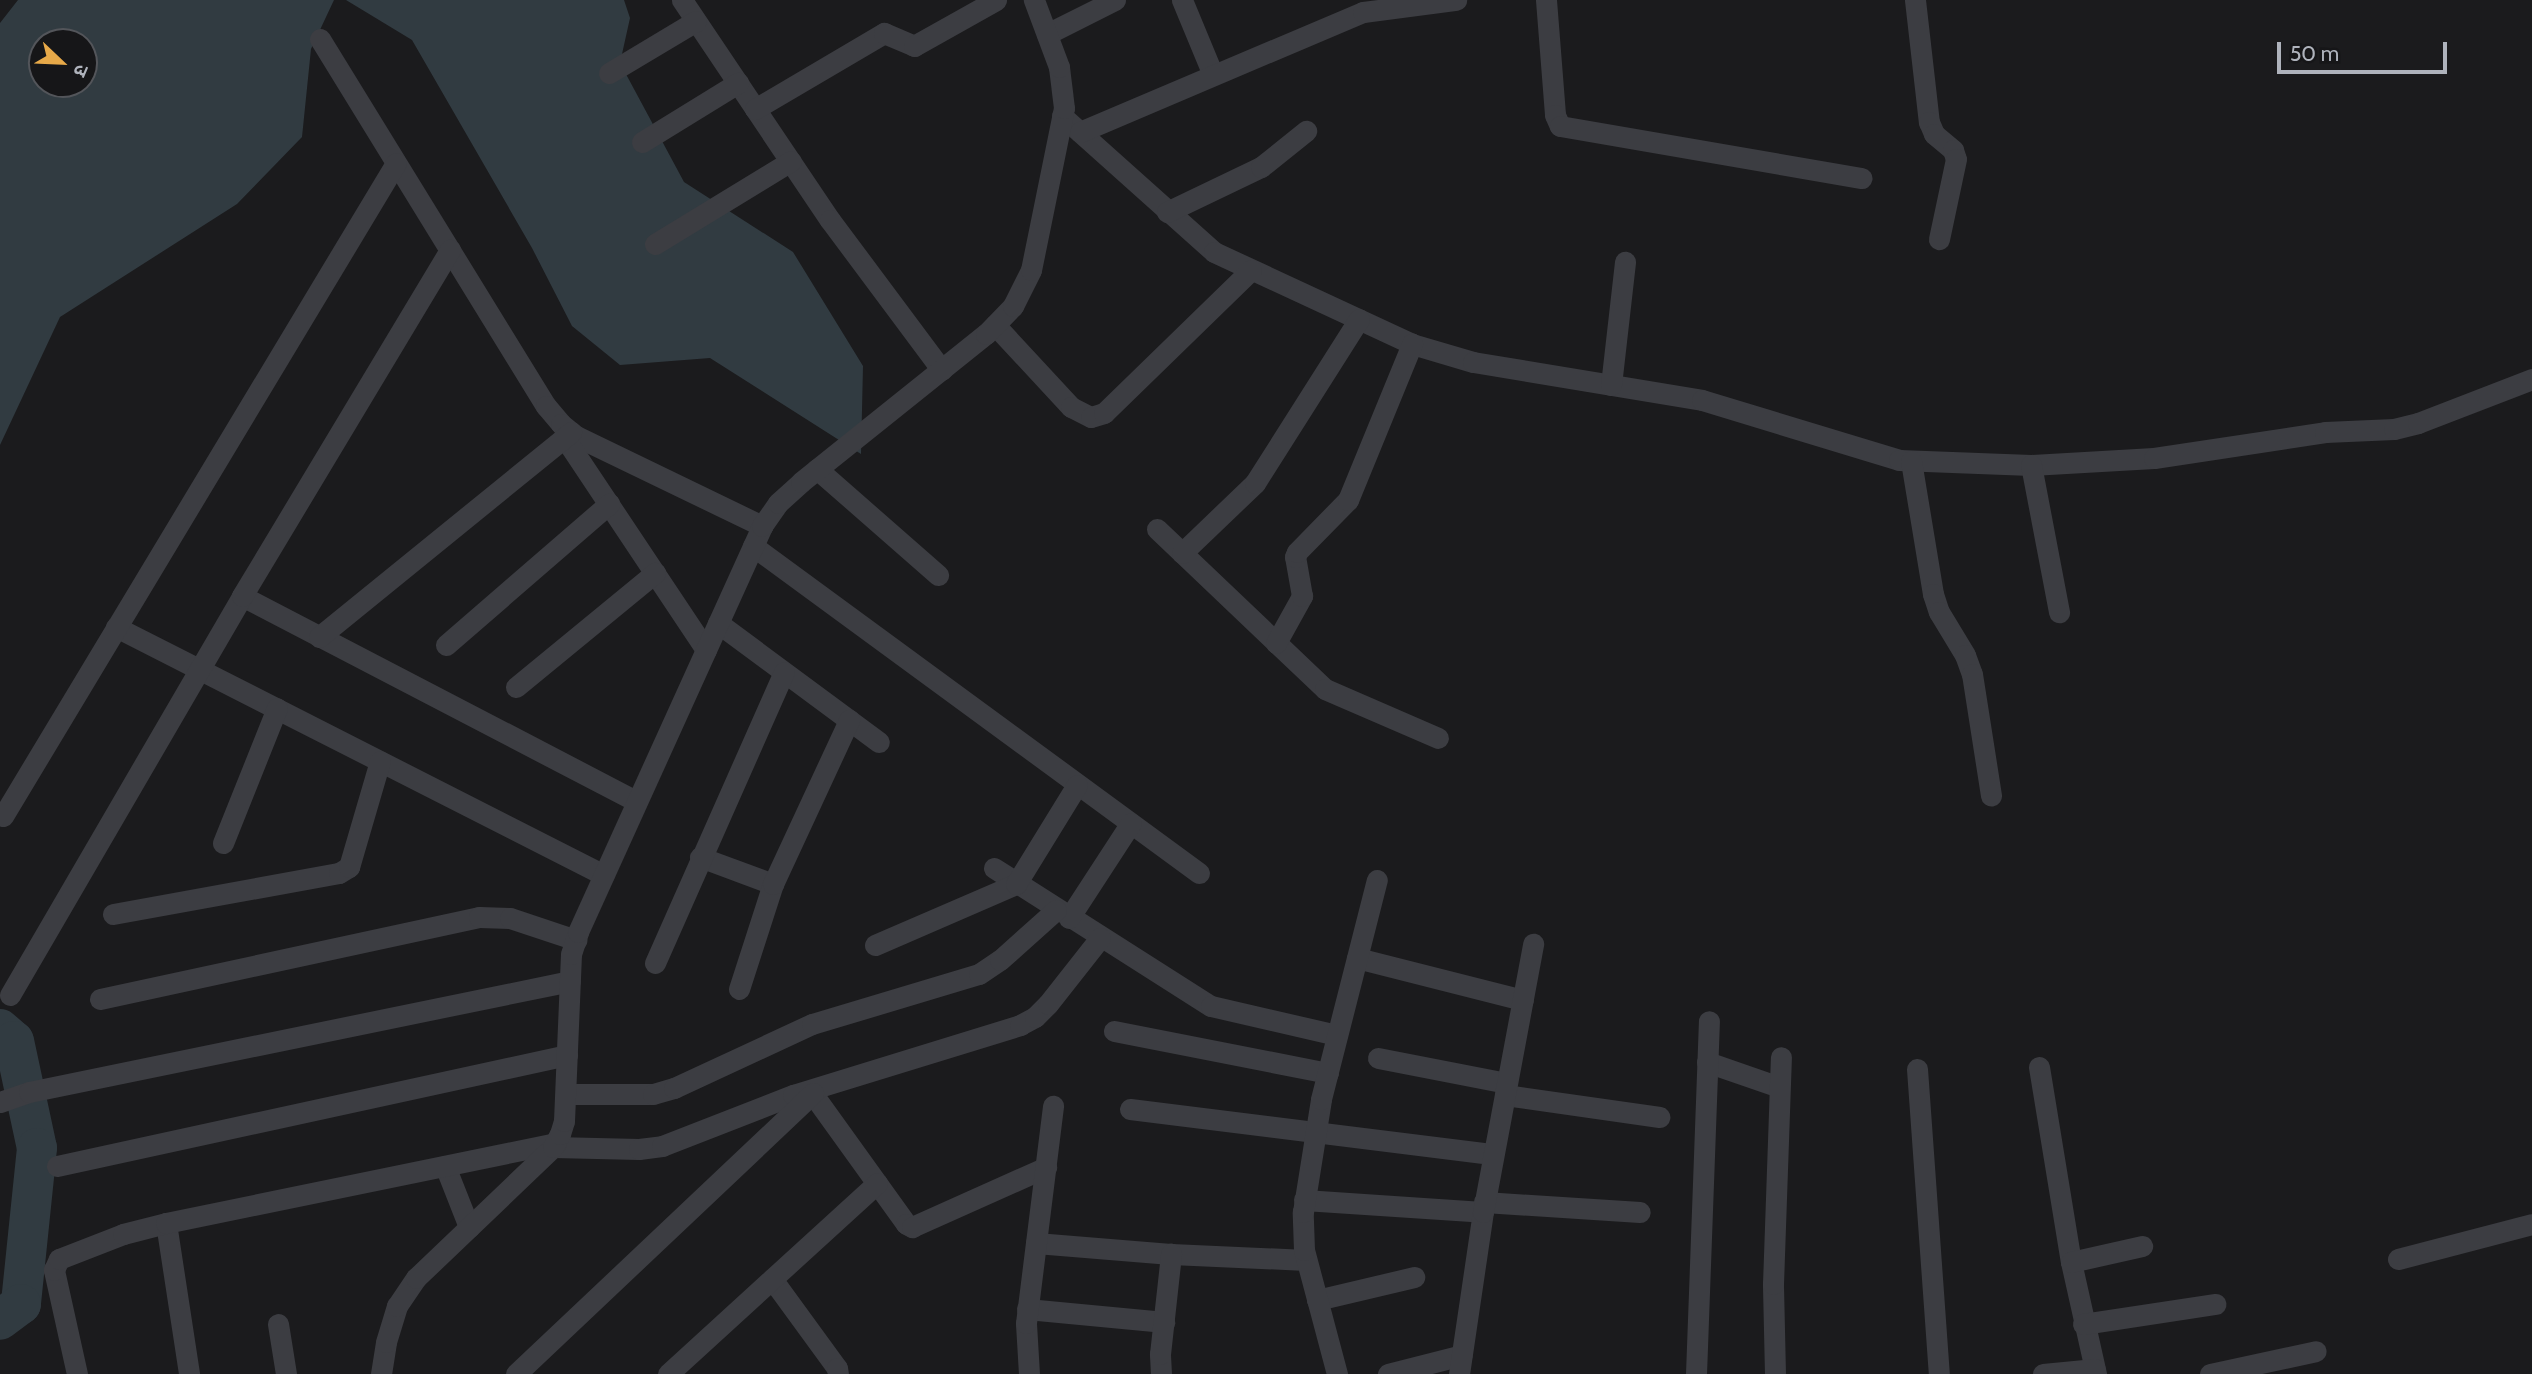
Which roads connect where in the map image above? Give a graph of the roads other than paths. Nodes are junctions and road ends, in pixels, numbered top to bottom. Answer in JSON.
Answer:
{"nodes":[{"id":1,"x":682,"y":0,"type":"edge"},
{"id":2,"x":996,"y":0,"type":"edge"},
{"id":3,"x":1034,"y":0,"type":"edge"},
{"id":4,"x":1115,"y":0,"type":"edge"},
{"id":5,"x":1182,"y":0,"type":"edge"},
{"id":6,"x":1456,"y":0,"type":"edge"},
{"id":7,"x":1546,"y":0,"type":"edge"},
{"id":8,"x":1915,"y":0,"type":"edge"},
{"id":9,"x":696,"y":21,"type":"junction"},
{"id":10,"x":1047,"y":34,"type":"junction"},
{"id":11,"x":320,"y":39,"type":"dead end"},
{"id":12,"x":609,"y":73,"type":"dead end"},
{"id":13,"x":1213,"y":75,"type":"junction"},
{"id":14,"x":738,"y":83,"type":"junction"},
{"id":15,"x":755,"y":109,"type":"junction"},
{"id":16,"x":1062,"y":116,"type":"junction"},
{"id":17,"x":1306,"y":131,"type":"dead end"},
{"id":18,"x":1080,"y":132,"type":"junction"},
{"id":19,"x":642,"y":142,"type":"dead end"},
{"id":20,"x":791,"y":161,"type":"junction"},
{"id":21,"x":396,"y":163,"type":"junction"},
{"id":22,"x":1862,"y":178,"type":"dead end"},
{"id":23,"x":1167,"y":212,"type":"junction"},
{"id":24,"x":1939,"y":239,"type":"dead end"},
{"id":25,"x":655,"y":244,"type":"dead end"},
{"id":26,"x":450,"y":250,"type":"junction"},
{"id":27,"x":1625,"y":262,"type":"dead end"},
{"id":28,"x":1251,"y":270,"type":"junction"},
{"id":29,"x":1359,"y":320,"type":"junction"},
{"id":30,"x":995,"y":325,"type":"junction"},
{"id":31,"x":1412,"y":344,"type":"junction"},
{"id":32,"x":942,"y":370,"type":"junction"},
{"id":33,"x":2532,"y":379,"type":"edge"},
{"id":34,"x":1611,"y":385,"type":"junction"},
{"id":35,"x":568,"y":435,"type":"junction"},
{"id":36,"x":1911,"y":461,"type":"junction"},
{"id":37,"x":2031,"y":465,"type":"junction"},
{"id":38,"x":817,"y":469,"type":"junction"},
{"id":39,"x":609,"y":504,"type":"junction"},
{"id":40,"x":1157,"y":529,"type":"dead end"},
{"id":41,"x":757,"y":536,"type":"junction"},
{"id":42,"x":1182,"y":553,"type":"junction"},
{"id":43,"x":655,"y":573,"type":"junction"},
{"id":44,"x":939,"y":575,"type":"dead end"},
{"id":45,"x":242,"y":596,"type":"junction"},
{"id":46,"x":2059,"y":612,"type":"dead end"},
{"id":47,"x":718,"y":623,"type":"junction"},
{"id":48,"x":116,"y":627,"type":"junction"},
{"id":49,"x":319,"y":637,"type":"junction"},
{"id":50,"x":1276,"y":643,"type":"junction"},
{"id":51,"x":446,"y":645,"type":"dead end"},
{"id":52,"x":706,"y":650,"type":"junction"},
{"id":53,"x":199,"y":669,"type":"junction"},
{"id":54,"x":784,"y":672,"type":"junction"},
{"id":55,"x":516,"y":687,"type":"dead end"},
{"id":56,"x":277,"y":708,"type":"junction"},
{"id":57,"x":849,"y":720,"type":"junction"},
{"id":58,"x":1438,"y":737,"type":"dead end"},
{"id":59,"x":879,"y":741,"type":"dead end"},
{"id":60,"x":380,"y":761,"type":"junction"},
{"id":61,"x":1077,"y":785,"type":"junction"},
{"id":62,"x":1991,"y":796,"type":"dead end"},
{"id":63,"x":637,"y":802,"type":"junction"},
{"id":64,"x":3,"y":816,"type":"dead end"},
{"id":65,"x":1131,"y":823,"type":"junction"},
{"id":66,"x":223,"y":843,"type":"dead end"},
{"id":67,"x":700,"y":857,"type":"junction"},
{"id":68,"x":994,"y":868,"type":"dead end"},
{"id":69,"x":1199,"y":873,"type":"dead end"},
{"id":70,"x":604,"y":875,"type":"junction"},
{"id":71,"x":1377,"y":880,"type":"dead end"},
{"id":72,"x":773,"y":884,"type":"junction"},
{"id":73,"x":1016,"y":884,"type":"junction"},
{"id":74,"x":113,"y":914,"type":"dead end"},
{"id":75,"x":1062,"y":914,"type":"junction"},
{"id":76,"x":1100,"y":937,"type":"junction"},
{"id":77,"x":576,"y":940,"type":"junction"},
{"id":78,"x":1533,"y":944,"type":"dead end"},
{"id":79,"x":875,"y":945,"type":"dead end"},
{"id":80,"x":1357,"y":958,"type":"junction"},
{"id":81,"x":655,"y":963,"type":"dead end"},
{"id":82,"x":570,"y":981,"type":"junction"},
{"id":83,"x":739,"y":989,"type":"dead end"},
{"id":84,"x":10,"y":995,"type":"dead end"},
{"id":85,"x":100,"y":999,"type":"dead end"},
{"id":86,"x":1522,"y":1000,"type":"junction"},
{"id":87,"x":1709,"y":1021,"type":"dead end"},
{"id":88,"x":1114,"y":1031,"type":"dead end"},
{"id":89,"x":1338,"y":1035,"type":"junction"},
{"id":90,"x":567,"y":1055,"type":"junction"},
{"id":91,"x":1781,"y":1057,"type":"dead end"},
{"id":92,"x":1378,"y":1058,"type":"dead end"},
{"id":93,"x":1706,"y":1062,"type":"junction"},
{"id":94,"x":2039,"y":1067,"type":"dead end"},
{"id":95,"x":1917,"y":1069,"type":"dead end"},
{"id":96,"x":1328,"y":1073,"type":"junction"},
{"id":97,"x":1779,"y":1087,"type":"junction"},
{"id":98,"x":1506,"y":1089,"type":"junction"},
{"id":99,"x":816,"y":1090,"type":"junction"},
{"id":100,"x":566,"y":1094,"type":"junction"},
{"id":101,"x":0,"y":1102,"type":"edge"},
{"id":102,"x":1053,"y":1106,"type":"dead end"},
{"id":103,"x":1130,"y":1109,"type":"dead end"},
{"id":104,"x":1658,"y":1117,"type":"dead end"},
{"id":105,"x":1315,"y":1131,"type":"junction"},
{"id":106,"x":554,"y":1145,"type":"junction"},
{"id":107,"x":1493,"y":1154,"type":"junction"},
{"id":108,"x":57,"y":1166,"type":"dead end"},
{"id":109,"x":445,"y":1166,"type":"junction"},
{"id":110,"x":1046,"y":1167,"type":"junction"},
{"id":111,"x":877,"y":1183,"type":"junction"},
{"id":112,"x":1304,"y":1200,"type":"junction"},
{"id":113,"x":1484,"y":1207,"type":"junction"},
{"id":114,"x":1640,"y":1212,"type":"dead end"},
{"id":115,"x":166,"y":1223,"type":"junction"},
{"id":116,"x":2532,"y":1224,"type":"edge"},
{"id":117,"x":469,"y":1227,"type":"junction"},
{"id":118,"x":1036,"y":1243,"type":"junction"},
{"id":119,"x":2142,"y":1245,"type":"dead end"},
{"id":120,"x":1171,"y":1254,"type":"junction"},
{"id":121,"x":2398,"y":1259,"type":"dead end"},
{"id":122,"x":1306,"y":1260,"type":"junction"},
{"id":123,"x":2071,"y":1262,"type":"junction"},
{"id":124,"x":1414,"y":1277,"type":"dead end"},
{"id":125,"x":772,"y":1279,"type":"junction"},
{"id":126,"x":1317,"y":1300,"type":"junction"},
{"id":127,"x":2216,"y":1304,"type":"dead end"},
{"id":128,"x":1027,"y":1309,"type":"junction"},
{"id":129,"x":1164,"y":1322,"type":"junction"},
{"id":130,"x":278,"y":1324,"type":"dead end"},
{"id":131,"x":2083,"y":1324,"type":"junction"},
{"id":132,"x":2316,"y":1351,"type":"dead end"},
{"id":133,"x":1460,"y":1365,"type":"edge"},
{"id":134,"x":2095,"y":1371,"type":"edge"},
{"id":135,"x":77,"y":1374,"type":"edge"},
{"id":136,"x":189,"y":1374,"type":"edge"},
{"id":137,"x":286,"y":1374,"type":"edge"},
{"id":138,"x":382,"y":1374,"type":"edge"},
{"id":139,"x":516,"y":1374,"type":"edge"},
{"id":140,"x":668,"y":1374,"type":"edge"},
{"id":141,"x":838,"y":1374,"type":"edge"},
{"id":142,"x":1029,"y":1374,"type":"edge"},
{"id":143,"x":1161,"y":1374,"type":"edge"},
{"id":144,"x":1337,"y":1374,"type":"edge"},
{"id":145,"x":1388,"y":1374,"type":"edge"},
{"id":146,"x":1696,"y":1374,"type":"edge"},
{"id":147,"x":1775,"y":1374,"type":"edge"},
{"id":148,"x":1939,"y":1374,"type":"edge"},
{"id":149,"x":2043,"y":1374,"type":"edge"},
{"id":150,"x":2210,"y":1374,"type":"edge"}],
"edges":[{"from":1,"to":9,"type":"street"},
{"from":2,"to":15,"type":"street"},
{"from":3,"to":10,"type":"street"},
{"from":4,"to":10,"type":"street"},
{"from":5,"to":13,"type":"street"},
{"from":6,"to":13,"type":"street"},
{"from":7,"to":22,"type":"street"},
{"from":8,"to":24,"type":"street"},
{"from":9,"to":12,"type":"street"},
{"from":9,"to":14,"type":"street"},
{"from":10,"to":16,"type":"street"},
{"from":11,"to":21,"type":"street"},
{"from":13,"to":18,"type":"street"},
{"from":14,"to":15,"type":"street"},
{"from":14,"to":19,"type":"street"},
{"from":15,"to":20,"type":"street"},
{"from":16,"to":18,"type":"street"},
{"from":16,"to":30,"type":"street"},
{"from":17,"to":23,"type":"street"},
{"from":18,"to":23,"type":"street"},
{"from":20,"to":25,"type":"street"},
{"from":20,"to":32,"type":"street"},
{"from":21,"to":26,"type":"street"},
{"from":21,"to":48,"type":"street"},
{"from":23,"to":28,"type":"street"},
{"from":26,"to":35,"type":"street"},
{"from":26,"to":45,"type":"street"},
{"from":27,"to":34,"type":"street"},
{"from":28,"to":29,"type":"street"},
{"from":28,"to":30,"type":"street"},
{"from":29,"to":31,"type":"street"},
{"from":29,"to":42,"type":"street"},
{"from":30,"to":32,"type":"street"},
{"from":31,"to":34,"type":"street"},
{"from":31,"to":50,"type":"street"},
{"from":32,"to":38,"type":"street"},
{"from":33,"to":37,"type":"street"},
{"from":34,"to":36,"type":"street"},
{"from":35,"to":39,"type":"street"},
{"from":35,"to":41,"type":"street"},
{"from":35,"to":49,"type":"street"},
{"from":36,"to":37,"type":"street"},
{"from":36,"to":62,"type":"street"},
{"from":37,"to":46,"type":"street"},
{"from":38,"to":41,"type":"street"},
{"from":38,"to":44,"type":"street"},
{"from":39,"to":43,"type":"street"},
{"from":39,"to":51,"type":"street"},
{"from":40,"to":42,"type":"street"},
{"from":41,"to":47,"type":"street"},
{"from":41,"to":61,"type":"street"},
{"from":42,"to":50,"type":"street"},
{"from":43,"to":52,"type":"street"},
{"from":43,"to":55,"type":"street"},
{"from":45,"to":49,"type":"street"},
{"from":45,"to":53,"type":"street"},
{"from":47,"to":52,"type":"street"},
{"from":47,"to":54,"type":"street"},
{"from":48,"to":53,"type":"street"},
{"from":48,"to":64,"type":"street"},
{"from":49,"to":63,"type":"street"},
{"from":50,"to":58,"type":"street"},
{"from":52,"to":63,"type":"street"},
{"from":53,"to":56,"type":"street"},
{"from":53,"to":84,"type":"street"},
{"from":54,"to":57,"type":"street"},
{"from":54,"to":67,"type":"street"},
{"from":56,"to":60,"type":"street"},
{"from":56,"to":66,"type":"street"},
{"from":57,"to":59,"type":"street"},
{"from":57,"to":72,"type":"street"},
{"from":60,"to":70,"type":"street"},
{"from":60,"to":74,"type":"street"},
{"from":61,"to":65,"type":"street"},
{"from":61,"to":73,"type":"street"},
{"from":63,"to":70,"type":"street"},
{"from":65,"to":69,"type":"street"},
{"from":65,"to":75,"type":"street"},
{"from":67,"to":72,"type":"street"},
{"from":67,"to":81,"type":"street"},
{"from":68,"to":73,"type":"street"},
{"from":70,"to":77,"type":"street"},
{"from":71,"to":80,"type":"street"},
{"from":72,"to":83,"type":"street"},
{"from":73,"to":75,"type":"street"},
{"from":73,"to":79,"type":"street"},
{"from":75,"to":76,"type":"street"},
{"from":75,"to":100,"type":"street"},
{"from":76,"to":89,"type":"street"},
{"from":76,"to":99,"type":"street"},
{"from":77,"to":82,"type":"street"},
{"from":77,"to":85,"type":"street"},
{"from":78,"to":86,"type":"street"},
{"from":80,"to":86,"type":"street"},
{"from":80,"to":89,"type":"street"},
{"from":82,"to":90,"type":"street"},
{"from":82,"to":101,"type":"street"},
{"from":86,"to":98,"type":"street"},
{"from":87,"to":93,"type":"street"},
{"from":88,"to":96,"type":"street"},
{"from":89,"to":96,"type":"street"},
{"from":90,"to":100,"type":"street"},
{"from":90,"to":108,"type":"street"},
{"from":91,"to":97,"type":"street"},
{"from":92,"to":98,"type":"street"},
{"from":93,"to":97,"type":"street"},
{"from":93,"to":146,"type":"street"},
{"from":94,"to":123,"type":"street"},
{"from":95,"to":148,"type":"street"},
{"from":96,"to":105,"type":"street"},
{"from":97,"to":147,"type":"street"},
{"from":98,"to":104,"type":"street"},
{"from":98,"to":107,"type":"street"},
{"from":99,"to":106,"type":"street"},
{"from":99,"to":111,"type":"street"},
{"from":99,"to":139,"type":"street"},
{"from":100,"to":106,"type":"street"},
{"from":102,"to":110,"type":"street"},
{"from":103,"to":105,"type":"street"},
{"from":105,"to":107,"type":"street"},
{"from":105,"to":112,"type":"street"},
{"from":106,"to":109,"type":"street"},
{"from":106,"to":117,"type":"street"},
{"from":107,"to":113,"type":"street"},
{"from":109,"to":115,"type":"street"},
{"from":109,"to":117,"type":"street"},
{"from":110,"to":111,"type":"street"},
{"from":110,"to":118,"type":"street"},
{"from":111,"to":125,"type":"street"},
{"from":112,"to":113,"type":"street"},
{"from":112,"to":122,"type":"street"},
{"from":113,"to":114,"type":"street"},
{"from":113,"to":133,"type":"street"},
{"from":115,"to":135,"type":"street"},
{"from":115,"to":136,"type":"street"},
{"from":116,"to":121,"type":"street"},
{"from":117,"to":138,"type":"street"},
{"from":118,"to":120,"type":"street"},
{"from":118,"to":128,"type":"street"},
{"from":119,"to":123,"type":"street"},
{"from":120,"to":122,"type":"street"},
{"from":120,"to":129,"type":"street"},
{"from":122,"to":126,"type":"street"},
{"from":123,"to":131,"type":"street"},
{"from":124,"to":126,"type":"street"},
{"from":125,"to":140,"type":"street"},
{"from":125,"to":141,"type":"street"},
{"from":126,"to":144,"type":"street"},
{"from":127,"to":131,"type":"street"},
{"from":128,"to":129,"type":"street"},
{"from":128,"to":142,"type":"street"},
{"from":129,"to":143,"type":"street"},
{"from":130,"to":137,"type":"street"},
{"from":131,"to":134,"type":"street"},
{"from":132,"to":150,"type":"street"},
{"from":133,"to":145,"type":"street"},
{"from":134,"to":149,"type":"street"}]}
